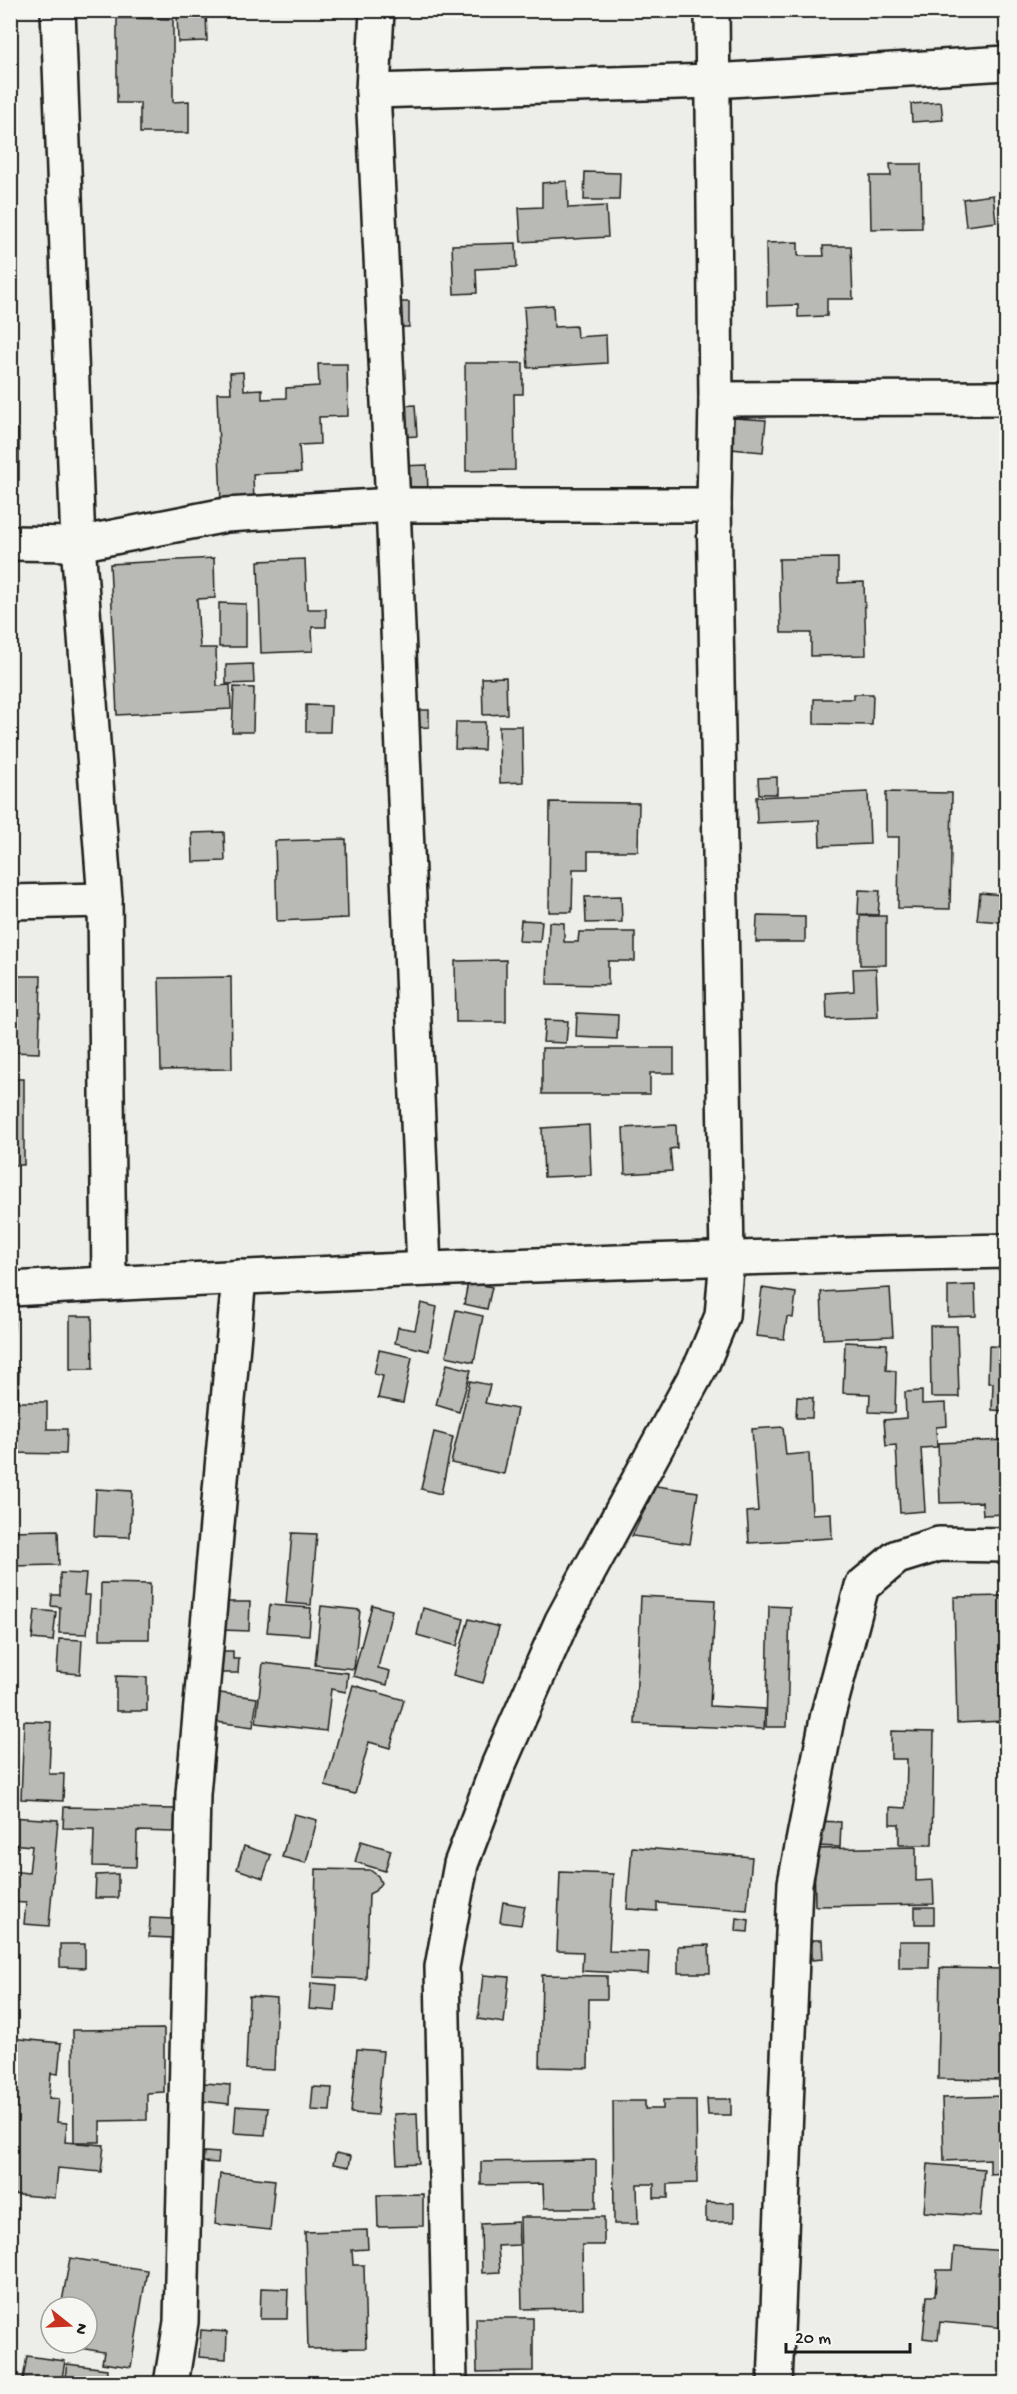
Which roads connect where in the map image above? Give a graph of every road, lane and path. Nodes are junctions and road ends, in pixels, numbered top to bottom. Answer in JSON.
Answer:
{"nodes":[{"id":1,"x":58,"y":10,"type":"edge"},
{"id":2,"x":377,"y":10,"type":"edge"},
{"id":3,"x":712,"y":10,"type":"edge"},
{"id":4,"x":1006,"y":63,"type":"edge"},
{"id":5,"x":713,"y":81,"type":"junction"},
{"id":6,"x":374,"y":90,"type":"junction"},
{"id":7,"x":1006,"y":398,"type":"edge"},
{"id":8,"x":716,"y":399,"type":"junction"},
{"id":9,"x":393,"y":505,"type":"junction"},
{"id":10,"x":714,"y":505,"type":"junction"},
{"id":11,"x":10,"y":543,"type":"edge"},
{"id":12,"x":78,"y":544,"type":"junction"},
{"id":13,"x":105,"y":900,"type":"junction"},
{"id":14,"x":10,"y":902,"type":"edge"},
{"id":15,"x":1006,"y":1251,"type":"edge"},
{"id":16,"x":727,"y":1257,"type":"junction"},
{"id":17,"x":424,"y":1269,"type":"junction"},
{"id":18,"x":239,"y":1277,"type":"junction"},
{"id":19,"x":109,"y":1284,"type":"junction"},
{"id":20,"x":10,"y":1289,"type":"edge"},
{"id":21,"x":1006,"y":1545,"type":"edge"},
{"id":22,"x":171,"y":2384,"type":"edge"},
{"id":23,"x":450,"y":2384,"type":"edge"},
{"id":24,"x":775,"y":2384,"type":"edge"}],
"edges":[{"from":1,"to":12,"type":"street"},
{"from":2,"to":6,"type":"street"},
{"from":3,"to":5,"type":"street"},
{"from":4,"to":5,"type":"street"},
{"from":5,"to":6,"type":"street"},
{"from":5,"to":8,"type":"street"},
{"from":6,"to":9,"type":"street"},
{"from":7,"to":8,"type":"street"},
{"from":8,"to":10,"type":"street"},
{"from":9,"to":10,"type":"street"},
{"from":9,"to":12,"type":"street"},
{"from":9,"to":17,"type":"street"},
{"from":10,"to":16,"type":"street"},
{"from":11,"to":12,"type":"street"},
{"from":12,"to":13,"type":"street"},
{"from":13,"to":14,"type":"street"},
{"from":13,"to":19,"type":"street"},
{"from":15,"to":16,"type":"street"},
{"from":16,"to":17,"type":"street"},
{"from":16,"to":23,"type":"street"},
{"from":17,"to":18,"type":"street"},
{"from":18,"to":19,"type":"street"},
{"from":18,"to":22,"type":"street"},
{"from":19,"to":20,"type":"street"},
{"from":21,"to":24,"type":"street"}]}
